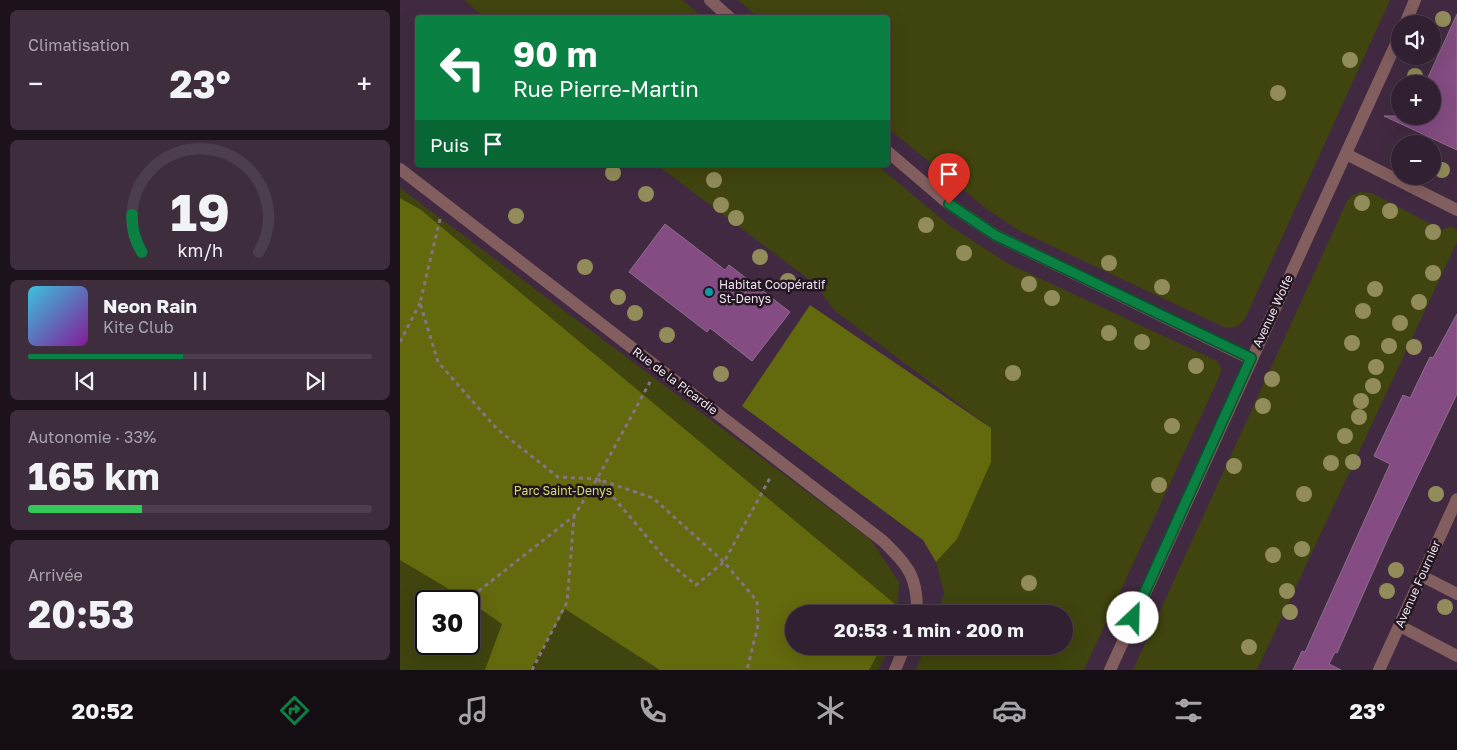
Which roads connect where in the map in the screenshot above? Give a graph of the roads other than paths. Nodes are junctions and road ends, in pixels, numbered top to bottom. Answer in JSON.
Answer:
{"nodes":[{"id":1,"x":710,"y":0,"type":"edge"},
{"id":2,"x":1415,"y":0,"type":"edge"},
{"id":3,"x":727,"y":15,"type":"edge"},
{"id":4,"x":1409,"y":15,"type":"edge"},
{"id":5,"x":1391,"y":55,"type":"edge"},
{"id":6,"x":890,"y":154,"type":"edge"},
{"id":7,"x":1346,"y":154,"type":"junction"},
{"id":8,"x":400,"y":169,"type":"edge"},
{"id":9,"x":1457,"y":210,"type":"edge"},
{"id":10,"x":1251,"y":358,"type":"junction"},
{"id":11,"x":1457,"y":499,"type":"edge"},
{"id":12,"x":1422,"y":576,"type":"junction"},
{"id":13,"x":1457,"y":594,"type":"edge"},
{"id":14,"x":917,"y":605,"type":"edge"},
{"id":15,"x":1400,"y":626,"type":"junction"},
{"id":16,"x":901,"y":655,"type":"edge"},
{"id":17,"x":1457,"y":656,"type":"edge"},
{"id":18,"x":895,"y":670,"type":"edge"},
{"id":19,"x":1110,"y":670,"type":"edge"},
{"id":20,"x":1379,"y":670,"type":"edge"}],
"edges":[{"from":1,"to":3,"type":"street"},
{"from":2,"to":4,"type":"street"},
{"from":5,"to":7,"type":"street","name":"Avenue Wolfe"},
{"from":6,"to":10,"type":"street"},
{"from":7,"to":9,"type":"street"},
{"from":7,"to":10,"type":"street","name":"Avenue Wolfe"},
{"from":8,"to":14,"type":"street","name":"Rue de la Picardie"},
{"from":10,"to":19,"type":"street","name":"Avenue Wolfe"},
{"from":11,"to":12,"type":"street","name":"Avenue Fournier"},
{"from":12,"to":13,"type":"street"},
{"from":12,"to":15,"type":"street","name":"Avenue Fournier"},
{"from":15,"to":17,"type":"street"},
{"from":15,"to":20,"type":"street","name":"Avenue Fournier"},
{"from":16,"to":18,"type":"street"}]}
